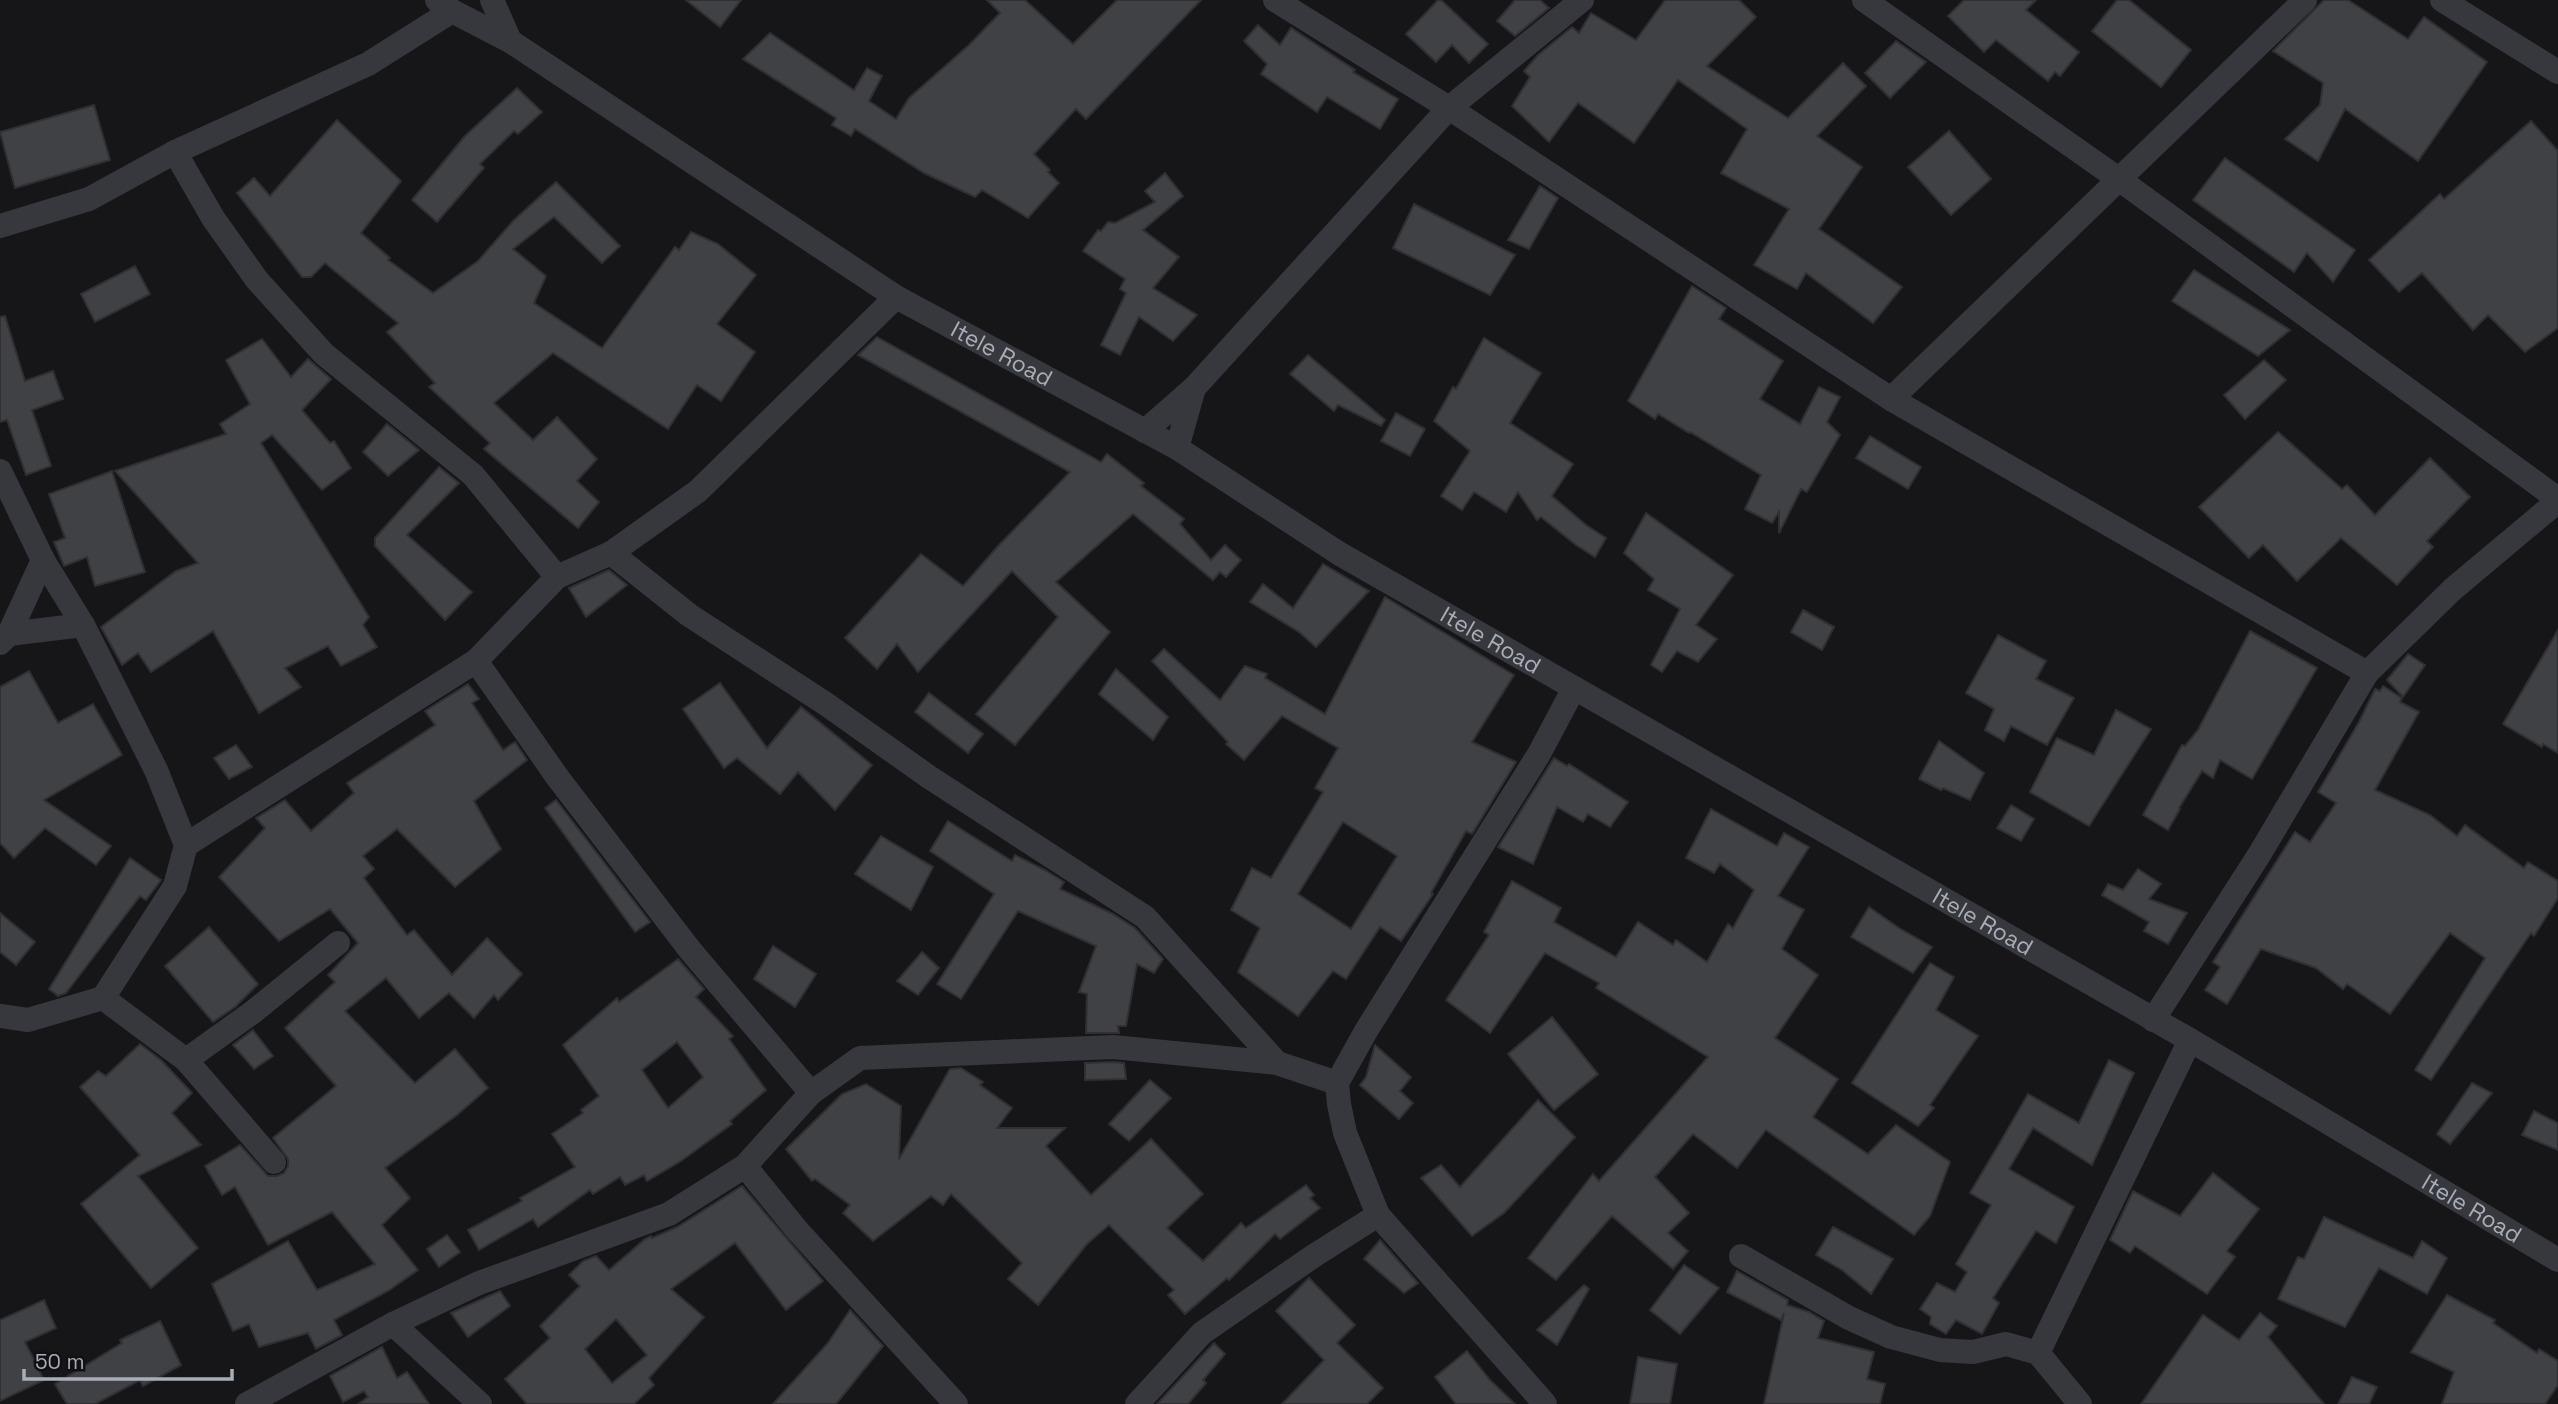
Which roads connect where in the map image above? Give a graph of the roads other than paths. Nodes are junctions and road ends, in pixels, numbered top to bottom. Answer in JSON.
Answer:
{"nodes":[{"id":1,"x":492,"y":0,"type":"edge"},
{"id":2,"x":1275,"y":0,"type":"edge"},
{"id":3,"x":1582,"y":0,"type":"edge"},
{"id":4,"x":1864,"y":0,"type":"edge"},
{"id":5,"x":2305,"y":0,"type":"edge"},
{"id":6,"x":2442,"y":0,"type":"edge"},
{"id":7,"x":444,"y":5,"type":"edge"},
{"id":8,"x":510,"y":41,"type":"junction"},
{"id":9,"x":2558,"y":72,"type":"edge"},
{"id":10,"x":1449,"y":108,"type":"junction"},
{"id":11,"x":175,"y":152,"type":"junction"},
{"id":12,"x":2120,"y":180,"type":"junction"},
{"id":13,"x":0,"y":226,"type":"edge"},
{"id":14,"x":896,"y":297,"type":"junction"},
{"id":15,"x":1194,"y":388,"type":"junction"},
{"id":16,"x":1891,"y":399,"type":"junction"},
{"id":17,"x":1145,"y":431,"type":"junction"},
{"id":18,"x":1177,"y":448,"type":"junction"},
{"id":19,"x":0,"y":471,"type":"edge"},
{"id":20,"x":2558,"y":500,"type":"edge"},
{"id":21,"x":611,"y":553,"type":"junction"},
{"id":22,"x":43,"y":559,"type":"junction"},
{"id":23,"x":557,"y":577,"type":"junction"},
{"id":24,"x":83,"y":625,"type":"junction"},
{"id":25,"x":5,"y":639,"type":"edge"},
{"id":26,"x":476,"y":661,"type":"junction"},
{"id":27,"x":2367,"y":673,"type":"junction"},
{"id":28,"x":1574,"y":688,"type":"junction"},
{"id":29,"x":186,"y":845,"type":"junction"},
{"id":30,"x":338,"y":943,"type":"dead end"},
{"id":31,"x":103,"y":998,"type":"junction"},
{"id":32,"x":0,"y":1016,"type":"edge"},
{"id":33,"x":2153,"y":1020,"type":"junction"},
{"id":34,"x":2190,"y":1040,"type":"junction"},
{"id":35,"x":186,"y":1060,"type":"junction"},
{"id":36,"x":1277,"y":1063,"type":"junction"},
{"id":37,"x":1337,"y":1083,"type":"junction"},
{"id":38,"x":811,"y":1093,"type":"junction"},
{"id":39,"x":274,"y":1162,"type":"dead end"},
{"id":40,"x":745,"y":1166,"type":"junction"},
{"id":41,"x":1378,"y":1215,"type":"junction"},
{"id":42,"x":1741,"y":1256,"type":"dead end"},
{"id":43,"x":2558,"y":1260,"type":"edge"},
{"id":44,"x":393,"y":1324,"type":"junction"},
{"id":45,"x":2038,"y":1353,"type":"junction"},
{"id":46,"x":247,"y":1404,"type":"edge"},
{"id":47,"x":480,"y":1404,"type":"edge"},
{"id":48,"x":956,"y":1404,"type":"edge"},
{"id":49,"x":1137,"y":1404,"type":"edge"},
{"id":50,"x":1545,"y":1404,"type":"edge"},
{"id":51,"x":2080,"y":1404,"type":"edge"}],
"edges":[{"from":1,"to":8,"type":"street"},
{"from":2,"to":10,"type":"street"},
{"from":3,"to":10,"type":"street"},
{"from":4,"to":12,"type":"street"},
{"from":5,"to":12,"type":"street"},
{"from":6,"to":9,"type":"street"},
{"from":7,"to":8,"type":"street","name":"Itele Road"},
{"from":7,"to":11,"type":"street"},
{"from":8,"to":14,"type":"street","name":"Itele Road"},
{"from":10,"to":15,"type":"street"},
{"from":10,"to":16,"type":"street"},
{"from":11,"to":13,"type":"street"},
{"from":11,"to":23,"type":"street"},
{"from":12,"to":16,"type":"street"},
{"from":12,"to":20,"type":"street"},
{"from":14,"to":17,"type":"street","name":"Itele Road"},
{"from":14,"to":21,"type":"street"},
{"from":15,"to":17,"type":"street"},
{"from":15,"to":18,"type":"street"},
{"from":16,"to":27,"type":"street"},
{"from":17,"to":18,"type":"street","name":"Itele Road"},
{"from":18,"to":28,"type":"street","name":"Itele Road"},
{"from":19,"to":22,"type":"street"},
{"from":20,"to":27,"type":"street"},
{"from":21,"to":23,"type":"street"},
{"from":21,"to":36,"type":"street"},
{"from":22,"to":24,"type":"street"},
{"from":22,"to":25,"type":"street"},
{"from":23,"to":26,"type":"street"},
{"from":24,"to":25,"type":"street"},
{"from":24,"to":29,"type":"street"},
{"from":26,"to":29,"type":"street"},
{"from":26,"to":38,"type":"street"},
{"from":27,"to":33,"type":"street"},
{"from":28,"to":33,"type":"street","name":"Itele Road"},
{"from":28,"to":37,"type":"street"},
{"from":29,"to":31,"type":"street"},
{"from":30,"to":35,"type":"street"},
{"from":31,"to":32,"type":"street"},
{"from":31,"to":35,"type":"street"},
{"from":33,"to":34,"type":"street","name":"Itele Road"},
{"from":34,"to":43,"type":"street","name":"Itele Road"},
{"from":34,"to":45,"type":"street"},
{"from":35,"to":39,"type":"street"},
{"from":36,"to":37,"type":"street"},
{"from":36,"to":38,"type":"street"},
{"from":37,"to":41,"type":"street"},
{"from":38,"to":40,"type":"street"},
{"from":40,"to":44,"type":"street"},
{"from":40,"to":48,"type":"street"},
{"from":41,"to":49,"type":"street"},
{"from":41,"to":50,"type":"street"},
{"from":42,"to":45,"type":"street"},
{"from":44,"to":46,"type":"street"},
{"from":44,"to":47,"type":"street"},
{"from":45,"to":51,"type":"street"}]}
